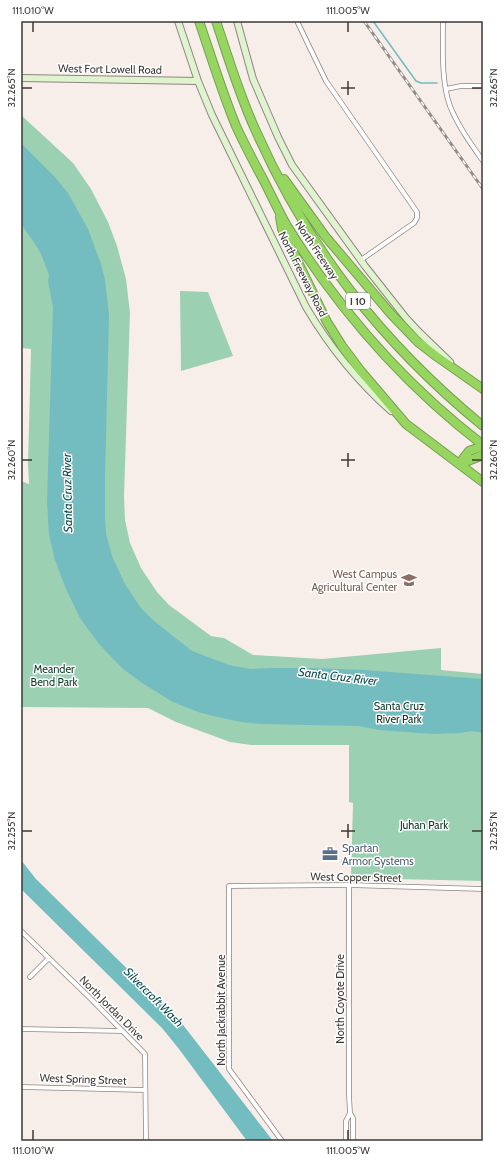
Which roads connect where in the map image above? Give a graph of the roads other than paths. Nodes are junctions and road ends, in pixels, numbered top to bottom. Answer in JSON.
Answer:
{"nodes":[{"id":1,"x":178,"y":21,"type":"edge"},
{"id":2,"x":198,"y":21,"type":"edge"},
{"id":3,"x":217,"y":21,"type":"edge"},
{"id":4,"x":237,"y":21,"type":"edge"},
{"id":5,"x":297,"y":21,"type":"edge"},
{"id":6,"x":443,"y":21,"type":"edge"},
{"id":7,"x":21,"y":78,"type":"edge"},
{"id":8,"x":198,"y":81,"type":"junction"},
{"id":9,"x":483,"y":86,"type":"edge"},
{"id":10,"x":446,"y":88,"type":"junction"},
{"id":11,"x":264,"y":150,"type":"junction"},
{"id":12,"x":483,"y":161,"type":"edge"},
{"id":13,"x":279,"y":210,"type":"junction"},
{"id":14,"x":361,"y":260,"type":"junction"},
{"id":15,"x":475,"y":383,"type":"junction"},
{"id":16,"x":483,"y":389,"type":"edge"},
{"id":17,"x":406,"y":424,"type":"junction"},
{"id":18,"x":483,"y":426,"type":"edge"},
{"id":19,"x":483,"y":446,"type":"edge"},
{"id":20,"x":480,"y":456,"type":"edge"},
{"id":21,"x":459,"y":464,"type":"junction"},
{"id":22,"x":483,"y":482,"type":"edge"},
{"id":23,"x":349,"y":885,"type":"junction"},
{"id":24,"x":229,"y":886,"type":"joint"},
{"id":25,"x":483,"y":889,"type":"edge"},
{"id":26,"x":21,"y":931,"type":"edge"},
{"id":27,"x":49,"y":958,"type":"junction"},
{"id":28,"x":30,"y":977,"type":"dead end"},
{"id":29,"x":21,"y":1029,"type":"edge"},
{"id":30,"x":122,"y":1031,"type":"junction"},
{"id":31,"x":21,"y":1086,"type":"edge"},
{"id":32,"x":146,"y":1090,"type":"junction"},
{"id":33,"x":350,"y":1114,"type":"junction"},
{"id":34,"x":146,"y":1141,"type":"edge"},
{"id":35,"x":282,"y":1141,"type":"edge"},
{"id":36,"x":346,"y":1141,"type":"edge"},
{"id":37,"x":353,"y":1141,"type":"edge"}],
"edges":[{"from":1,"to":8,"type":"main road","name":"North Freeway Road"},
{"from":2,"to":13,"type":"highway","name":"North Freeway","number":"I 10"},
{"from":3,"to":11,"type":"highway","name":"North Freeway","number":"I 10"},
{"from":4,"to":14,"type":"main road"},
{"from":5,"to":14,"type":"street"},
{"from":6,"to":10,"type":"street"},
{"from":7,"to":8,"type":"main road","name":"West Fort Lowell Road"},
{"from":8,"to":17,"type":"main road","name":"North Freeway Road"},
{"from":9,"to":10,"type":"street"},
{"from":10,"to":12,"type":"street"},
{"from":11,"to":15,"type":"highway"},
{"from":11,"to":18,"type":"highway","name":"North Freeway","number":"I 10"},
{"from":13,"to":17,"type":"highway"},
{"from":13,"to":19,"type":"highway","name":"North Freeway","number":"I 10"},
{"from":14,"to":15,"type":"main road"},
{"from":15,"to":16,"type":"highway"},
{"from":17,"to":21,"type":"highway","name":"North Freeway Road"},
{"from":19,"to":21,"type":"highway"},
{"from":20,"to":21,"type":"highway"},
{"from":21,"to":22,"type":"highway","name":"North Freeway Road"},
{"from":23,"to":24,"type":"street","name":"West Copper Street"},
{"from":23,"to":25,"type":"street","name":"West Copper Street"},
{"from":23,"to":33,"type":"street","name":"North Coyote Drive"},
{"from":24,"to":35,"type":"street","name":"North Jackrabbit Avenue"},
{"from":26,"to":27,"type":"street","name":"North Jordan Drive"},
{"from":27,"to":28,"type":"street"},
{"from":27,"to":30,"type":"street","name":"North Jordan Drive"},
{"from":29,"to":30,"type":"street"},
{"from":30,"to":32,"type":"street","name":"North Jordan Drive"},
{"from":31,"to":32,"type":"street","name":"West Spring Street"},
{"from":32,"to":34,"type":"street","name":"North Jordan Drive"},
{"from":33,"to":36,"type":"street","name":"North Coyote Drive"},
{"from":33,"to":37,"type":"street","name":"North Coyote Drive"}]}
